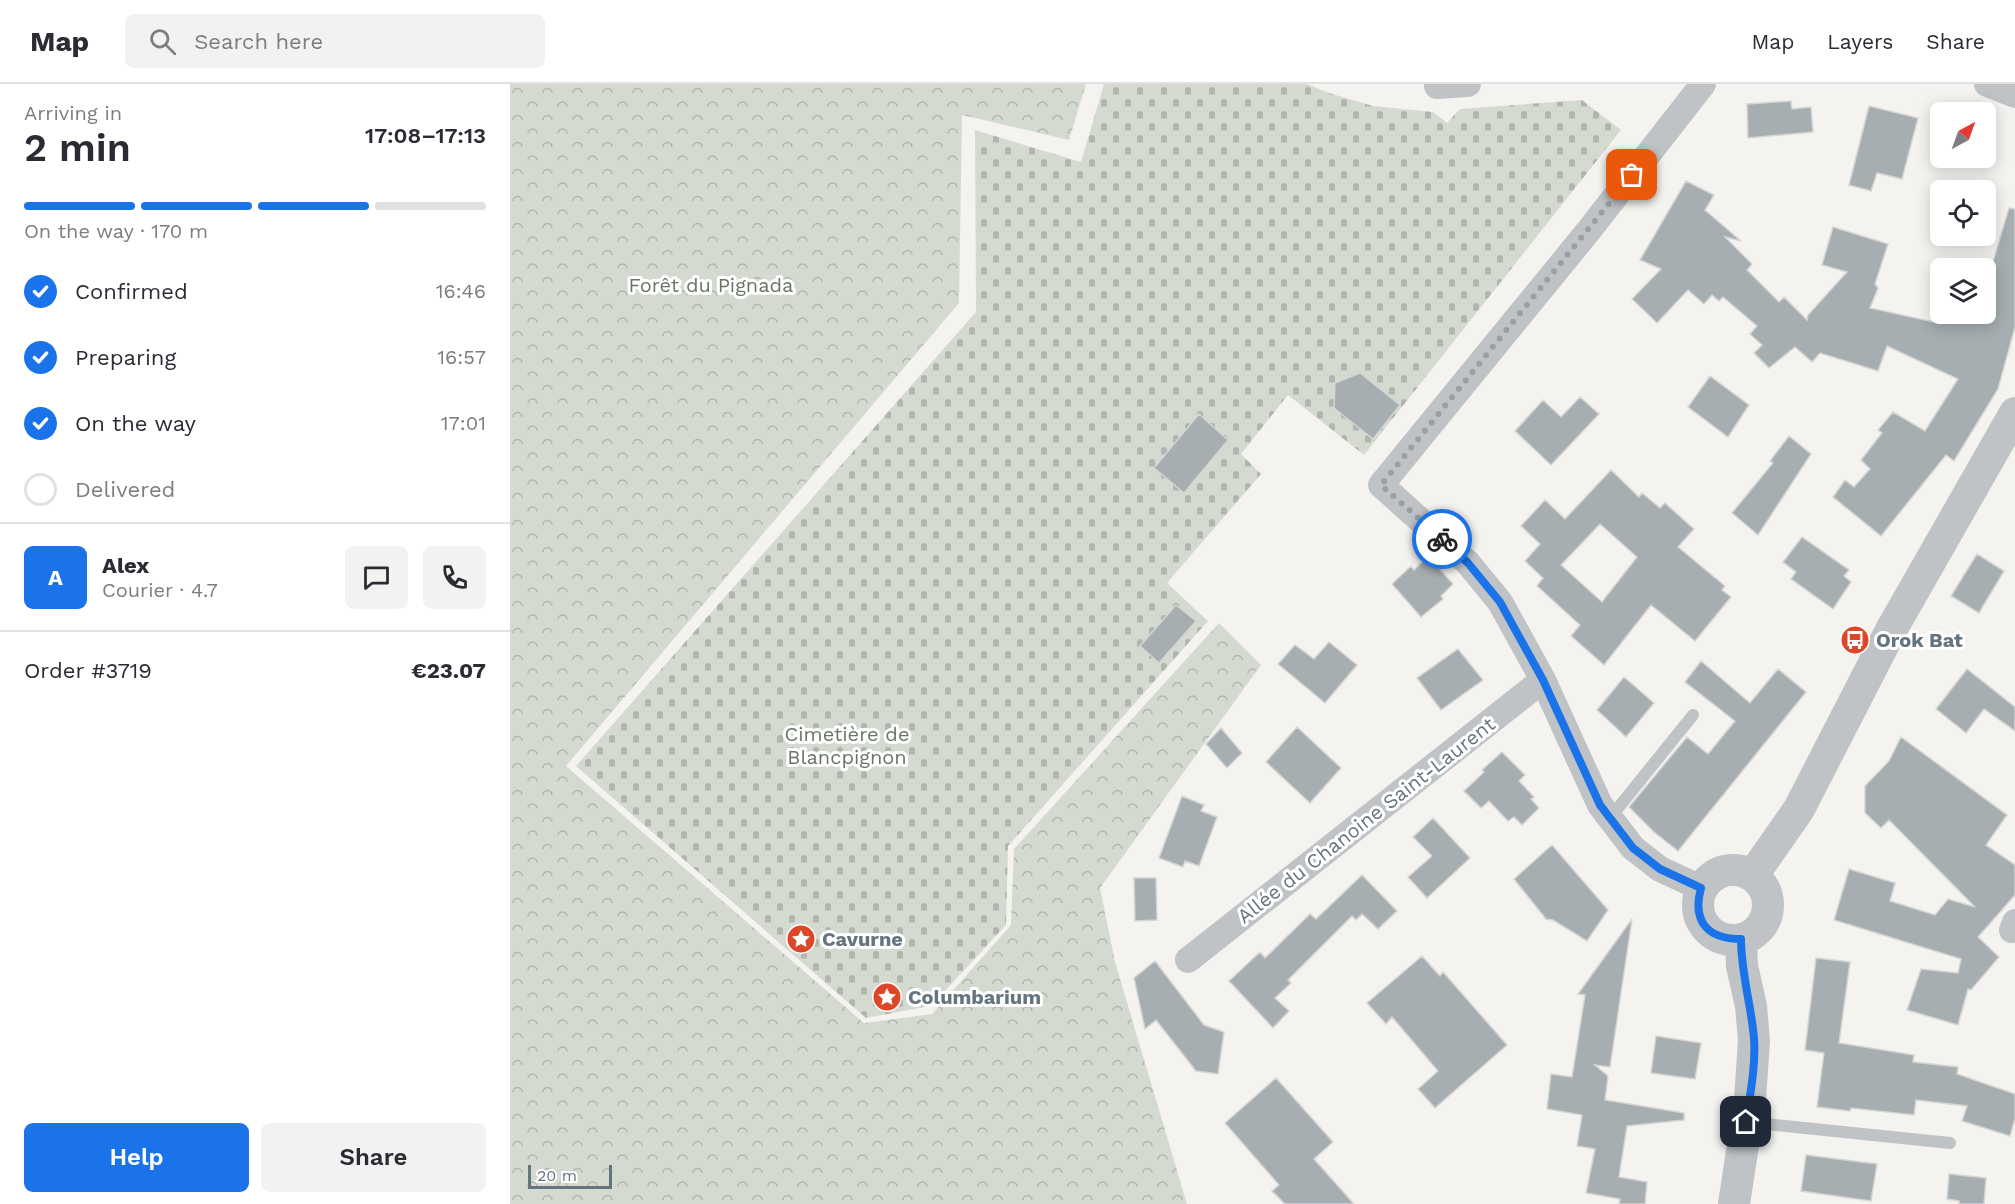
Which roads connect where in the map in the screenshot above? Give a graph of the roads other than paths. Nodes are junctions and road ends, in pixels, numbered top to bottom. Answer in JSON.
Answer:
{"nodes":[{"id":1,"x":1468,"y":84,"type":"edge"},
{"id":2,"x":1703,"y":84,"type":"edge"},
{"id":3,"x":1987,"y":84,"type":"edge"},
{"id":4,"x":1437,"y":86,"type":"dead end"},
{"id":5,"x":2015,"y":95,"type":"edge"},
{"id":6,"x":2015,"y":413,"type":"edge"},
{"id":7,"x":1543,"y":680,"type":"junction"},
{"id":8,"x":1693,"y":715,"type":"dead end"},
{"id":9,"x":1610,"y":818,"type":"junction"},
{"id":10,"x":1753,"y":875,"type":"junction"},
{"id":11,"x":1701,"y":888,"type":"junction"},
{"id":12,"x":1741,"y":939,"type":"junction"},
{"id":13,"x":1188,"y":960,"type":"dead end"},
{"id":14,"x":1746,"y":1122,"type":"junction"},
{"id":15,"x":1950,"y":1143,"type":"dead end"},
{"id":16,"x":1734,"y":1204,"type":"edge"}],
"edges":[{"from":1,"to":4,"type":"street"},
{"from":2,"to":7,"type":"street"},
{"from":3,"to":5,"type":"street"},
{"from":6,"to":10,"type":"street"},
{"from":7,"to":9,"type":"street"},
{"from":7,"to":13,"type":"street","name":"Allée du Chanoine Saint-Laurent"},
{"from":8,"to":9,"type":"lane"},
{"from":9,"to":11,"type":"street"},
{"from":10,"to":11,"type":"street"},
{"from":10,"to":12,"type":"street"},
{"from":11,"to":12,"type":"street"},
{"from":12,"to":14,"type":"street"},
{"from":14,"to":15,"type":"lane"},
{"from":14,"to":16,"type":"street"}]}
